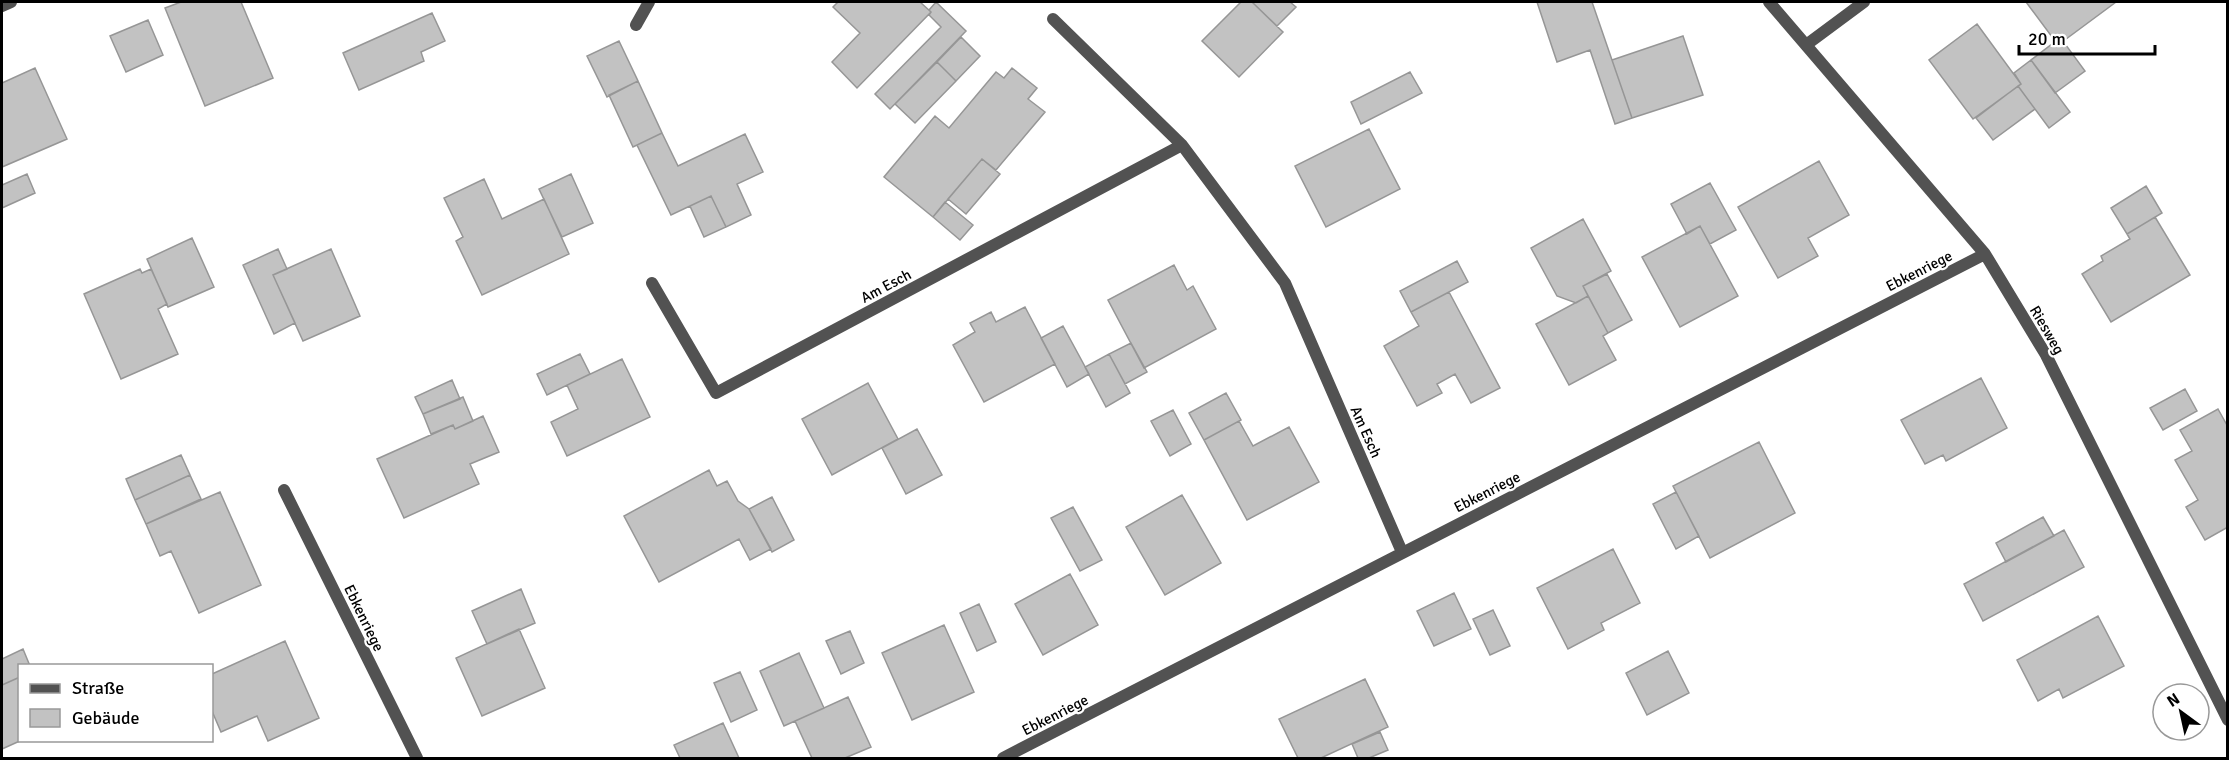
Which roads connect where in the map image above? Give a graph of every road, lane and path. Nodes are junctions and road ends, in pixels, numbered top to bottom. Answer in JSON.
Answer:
{"nodes":[{"id":1,"x":11,"y":2,"type":"edge"},
{"id":2,"x":649,"y":2,"type":"edge"},
{"id":3,"x":1769,"y":2,"type":"edge"},
{"id":4,"x":1864,"y":2,"type":"edge"},
{"id":5,"x":2,"y":6,"type":"edge"},
{"id":6,"x":1053,"y":19,"type":"dead end"},
{"id":7,"x":636,"y":25,"type":"dead end"},
{"id":8,"x":1806,"y":45,"type":"junction"},
{"id":9,"x":1182,"y":146,"type":"junction"},
{"id":10,"x":1985,"y":254,"type":"junction"},
{"id":11,"x":652,"y":283,"type":"dead end"},
{"id":12,"x":284,"y":490,"type":"dead end"},
{"id":13,"x":1402,"y":552,"type":"junction"},
{"id":14,"x":2228,"y":720,"type":"edge"},
{"id":15,"x":417,"y":759,"type":"edge"},
{"id":16,"x":1003,"y":759,"type":"edge"}],
"edges":[{"from":1,"to":5,"type":"street"},
{"from":2,"to":7,"type":"street"},
{"from":3,"to":8,"type":"street","name":"Riesweg"},
{"from":4,"to":8,"type":"street"},
{"from":6,"to":9,"type":"street","name":"Am Esch"},
{"from":8,"to":10,"type":"street","name":"Riesweg"},
{"from":9,"to":11,"type":"street","name":"Am Esch"},
{"from":9,"to":13,"type":"street","name":"Am Esch"},
{"from":10,"to":13,"type":"street","name":"Ebkenriege"},
{"from":10,"to":14,"type":"street","name":"Riesweg"},
{"from":12,"to":15,"type":"street","name":"Ebkenriege"},
{"from":13,"to":16,"type":"street","name":"Ebkenriege"}]}
